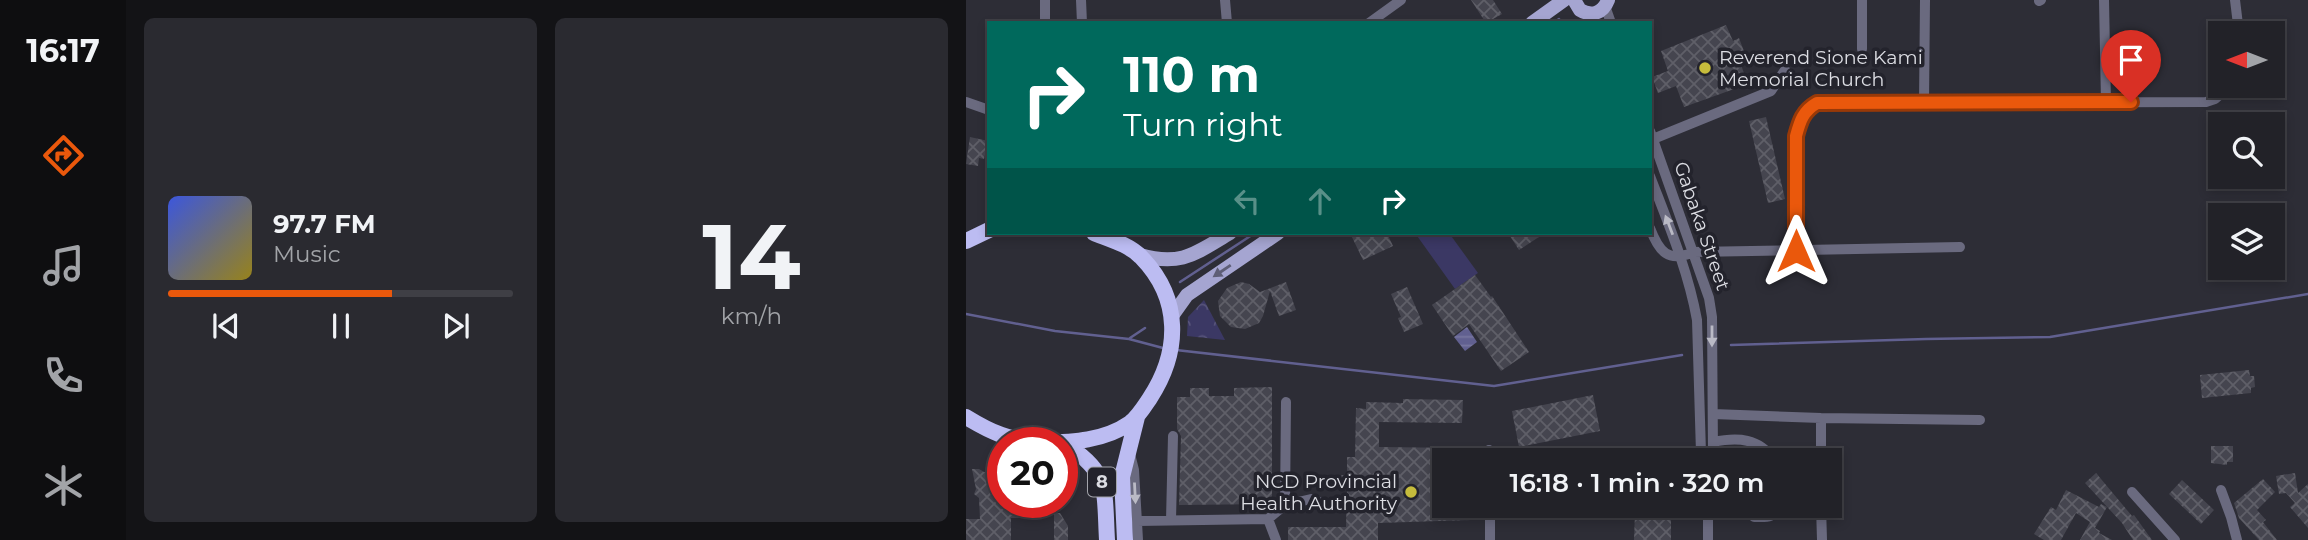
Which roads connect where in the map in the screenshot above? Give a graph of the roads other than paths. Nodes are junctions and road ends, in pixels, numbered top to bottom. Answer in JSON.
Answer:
{"nodes":[{"id":1,"x":1045,"y":0,"type":"edge"},
{"id":2,"x":1081,"y":0,"type":"edge"},
{"id":3,"x":1225,"y":0,"type":"edge"},
{"id":4,"x":1401,"y":0,"type":"edge"},
{"id":5,"x":1564,"y":0,"type":"edge"},
{"id":6,"x":1574,"y":0,"type":"edge"},
{"id":7,"x":1863,"y":0,"type":"edge"},
{"id":8,"x":1925,"y":0,"type":"edge"},
{"id":9,"x":2104,"y":0,"type":"edge"},
{"id":10,"x":2235,"y":0,"type":"edge"},
{"id":11,"x":1608,"y":2,"type":"edge"},
{"id":12,"x":1591,"y":17,"type":"edge"},
{"id":13,"x":1045,"y":21,"type":"edge"},
{"id":14,"x":1082,"y":21,"type":"edge"},
{"id":15,"x":1227,"y":21,"type":"edge"},
{"id":16,"x":1372,"y":21,"type":"edge"},
{"id":17,"x":1535,"y":21,"type":"edge"},
{"id":18,"x":1611,"y":21,"type":"edge"},
{"id":19,"x":2238,"y":21,"type":"edge"},
{"id":20,"x":1862,"y":49,"type":"dead end"},
{"id":21,"x":1785,"y":70,"type":"dead end"},
{"id":22,"x":2216,"y":98,"type":"edge"},
{"id":23,"x":966,"y":102,"type":"edge"},
{"id":24,"x":1924,"y":103,"type":"junction"},
{"id":25,"x":2106,"y":103,"type":"junction"},
{"id":26,"x":987,"y":109,"type":"edge"},
{"id":27,"x":1652,"y":135,"type":"edge"},
{"id":28,"x":1652,"y":181,"type":"edge"},
{"id":29,"x":987,"y":231,"type":"edge"},
{"id":30,"x":1652,"y":233,"type":"edge"},
{"id":31,"x":1099,"y":235,"type":"edge"},
{"id":32,"x":1227,"y":235,"type":"edge"},
{"id":33,"x":1275,"y":235,"type":"edge"},
{"id":34,"x":966,"y":241,"type":"edge"},
{"id":35,"x":1960,"y":247,"type":"dead end"},
{"id":36,"x":1796,"y":251,"type":"junction"},
{"id":37,"x":1695,"y":252,"type":"junction"},
{"id":38,"x":1140,"y":255,"type":"junction"},
{"id":39,"x":1681,"y":258,"type":"junction"},
{"id":40,"x":1172,"y":321,"type":"junction"},
{"id":41,"x":1286,"y":402,"type":"dead end"},
{"id":42,"x":1713,"y":414,"type":"junction"},
{"id":43,"x":1137,"y":416,"type":"junction"},
{"id":44,"x":966,"y":417,"type":"edge"},
{"id":45,"x":1821,"y":418,"type":"junction"},
{"id":46,"x":1980,"y":420,"type":"dead end"},
{"id":47,"x":987,"y":430,"type":"edge"},
{"id":48,"x":1173,"y":436,"type":"dead end"},
{"id":49,"x":1078,"y":440,"type":"edge"},
{"id":50,"x":1713,"y":442,"type":"junction"},
{"id":51,"x":1128,"y":447,"type":"junction"},
{"id":52,"x":1701,"y":448,"type":"edge"},
{"id":53,"x":1713,"y":448,"type":"edge"},
{"id":54,"x":1766,"y":448,"type":"edge"},
{"id":55,"x":1821,"y":448,"type":"edge"},
{"id":56,"x":1078,"y":452,"type":"edge"},
{"id":57,"x":2221,"y":490,"type":"dead end"},
{"id":58,"x":2132,"y":492,"type":"dead end"},
{"id":59,"x":1285,"y":505,"type":"junction"},
{"id":60,"x":1332,"y":507,"type":"dead end"},
{"id":61,"x":1490,"y":518,"type":"edge"},
{"id":62,"x":1708,"y":518,"type":"edge"},
{"id":63,"x":1821,"y":518,"type":"edge"},
{"id":64,"x":1268,"y":519,"type":"junction"},
{"id":65,"x":1171,"y":520,"type":"junction"},
{"id":66,"x":1137,"y":521,"type":"junction"},
{"id":67,"x":1107,"y":540,"type":"edge"},
{"id":68,"x":1125,"y":540,"type":"edge"},
{"id":69,"x":1138,"y":540,"type":"edge"},
{"id":70,"x":1276,"y":540,"type":"edge"},
{"id":71,"x":1490,"y":540,"type":"edge"},
{"id":72,"x":1708,"y":540,"type":"edge"},
{"id":73,"x":1822,"y":540,"type":"edge"},
{"id":74,"x":2175,"y":540,"type":"edge"},
{"id":75,"x":2236,"y":540,"type":"edge"}],
"edges":[{"from":1,"to":13,"type":"street"},
{"from":2,"to":14,"type":"street"},
{"from":3,"to":15,"type":"street"},
{"from":4,"to":16,"type":"street"},
{"from":5,"to":17,"type":"main road"},
{"from":6,"to":12,"type":"main road"},
{"from":7,"to":20,"type":"street"},
{"from":8,"to":24,"type":"street"},
{"from":9,"to":25,"type":"street"},
{"from":10,"to":19,"type":"street"},
{"from":11,"to":12,"type":"main road"},
{"from":11,"to":18,"type":"street"},
{"from":21,"to":27,"type":"street"},
{"from":22,"to":25,"type":"street"},
{"from":23,"to":26,"type":"street"},
{"from":24,"to":25,"type":"street"},
{"from":24,"to":36,"type":"street"},
{"from":27,"to":37,"type":"street","name":"Gabaka Street"},
{"from":39,"to":28,"type":"street","name":"Gabaka Street","one_way":true},
{"from":29,"to":34,"type":"highway"},
{"from":30,"to":39,"type":"street"},
{"from":31,"to":38,"type":"highway"},
{"from":32,"to":38,"type":"main road"},
{"from":33,"to":40,"type":"main road","one_way":true},
{"from":35,"to":36,"type":"street"},
{"from":36,"to":37,"type":"street"},
{"from":37,"to":39,"type":"street"},
{"from":37,"to":42,"type":"street","name":"Gabaka Street","one_way":true},
{"from":38,"to":40,"type":"highway"},
{"from":39,"to":52,"type":"street","name":"Gabaka Street"},
{"from":40,"to":43,"type":"highway"},
{"from":41,"to":59,"type":"street"},
{"from":42,"to":45,"type":"street"},
{"from":42,"to":50,"type":"street","name":"Gabaka Street"},
{"from":43,"to":49,"type":"highway"},
{"from":43,"to":51,"type":"highway","number":"8"},
{"from":44,"to":47,"type":"highway"},
{"from":45,"to":46,"type":"street"},
{"from":45,"to":55,"type":"street"},
{"from":48,"to":65,"type":"street"},
{"from":50,"to":53,"type":"street","name":"Gabaka Street"},
{"from":50,"to":54,"type":"street"},
{"from":51,"to":66,"type":"street","one_way":true},
{"from":51,"to":68,"type":"highway","number":"8"},
{"from":56,"to":67,"type":"highway","number":"8"},
{"from":57,"to":75,"type":"street"},
{"from":58,"to":74,"type":"street"},
{"from":59,"to":60,"type":"street"},
{"from":59,"to":64,"type":"street"},
{"from":61,"to":71,"type":"street"},
{"from":62,"to":72,"type":"street"},
{"from":63,"to":73,"type":"street"},
{"from":64,"to":65,"type":"street"},
{"from":64,"to":70,"type":"street"},
{"from":65,"to":66,"type":"street"},
{"from":66,"to":69,"type":"street"}]}
